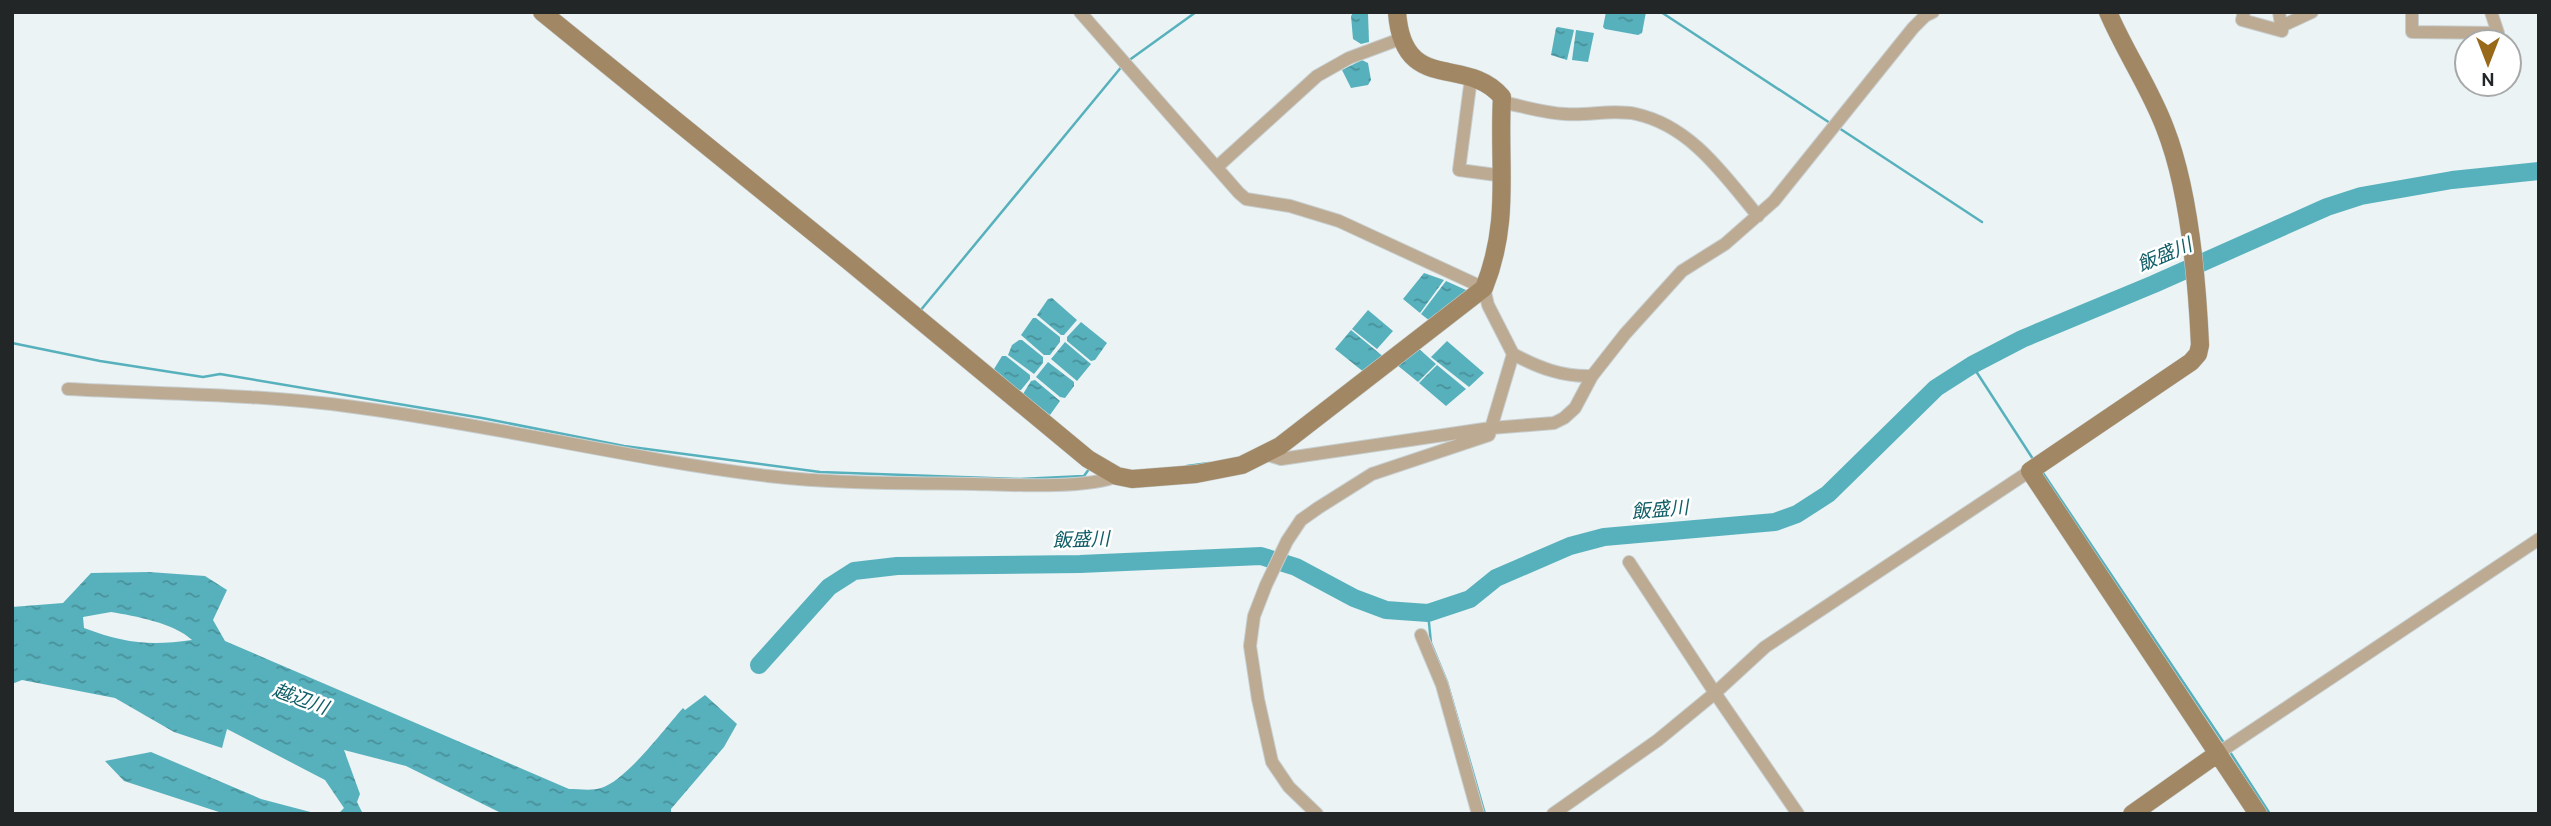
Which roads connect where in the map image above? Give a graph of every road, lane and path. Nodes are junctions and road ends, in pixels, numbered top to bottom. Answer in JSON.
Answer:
{"nodes":[{"id":1,"x":542,"y":12,"type":"edge"},
{"id":2,"x":1080,"y":12,"type":"edge"},
{"id":3,"x":1397,"y":12,"type":"edge"},
{"id":4,"x":1933,"y":12,"type":"edge"},
{"id":5,"x":2108,"y":12,"type":"edge"},
{"id":6,"x":2244,"y":12,"type":"edge"},
{"id":7,"x":2279,"y":12,"type":"edge"},
{"id":8,"x":2312,"y":12,"type":"edge"},
{"id":9,"x":2412,"y":12,"type":"edge"},
{"id":10,"x":2491,"y":12,"type":"edge"},
{"id":11,"x":2281,"y":26,"type":"junction"},
{"id":12,"x":1401,"y":40,"type":"junction"},
{"id":13,"x":1471,"y":78,"type":"junction"},
{"id":14,"x":1501,"y":102,"type":"junction"},
{"id":15,"x":1217,"y":167,"type":"junction"},
{"id":16,"x":1504,"y":176,"type":"junction"},
{"id":17,"x":1758,"y":216,"type":"junction"},
{"id":18,"x":1484,"y":288,"type":"junction"},
{"id":19,"x":1513,"y":354,"type":"junction"},
{"id":20,"x":1592,"y":376,"type":"junction"},
{"id":21,"x":68,"y":388,"type":"dead end"},
{"id":22,"x":1491,"y":428,"type":"junction"},
{"id":23,"x":1265,"y":454,"type":"junction"},
{"id":24,"x":2030,"y":471,"type":"junction"},
{"id":25,"x":1118,"y":476,"type":"junction"},
{"id":26,"x":2539,"y":540,"type":"edge"},
{"id":27,"x":1629,"y":562,"type":"dead end"},
{"id":28,"x":1421,"y":635,"type":"dead end"},
{"id":29,"x":1715,"y":693,"type":"junction"},
{"id":30,"x":2224,"y":750,"type":"junction"},
{"id":31,"x":1317,"y":814,"type":"edge"},
{"id":32,"x":1478,"y":814,"type":"edge"},
{"id":33,"x":1553,"y":814,"type":"edge"},
{"id":34,"x":1798,"y":814,"type":"edge"},
{"id":35,"x":2132,"y":814,"type":"edge"},
{"id":36,"x":2258,"y":814,"type":"edge"}],
"edges":[{"from":1,"to":25,"type":"street"},
{"from":2,"to":15,"type":"street"},
{"from":3,"to":12,"type":"street"},
{"from":4,"to":17,"type":"street"},
{"from":5,"to":24,"type":"street"},
{"from":6,"to":11,"type":"street"},
{"from":7,"to":11,"type":"street"},
{"from":8,"to":11,"type":"street"},
{"from":9,"to":10,"type":"street"},
{"from":12,"to":13,"type":"street"},
{"from":12,"to":15,"type":"street"},
{"from":13,"to":14,"type":"street"},
{"from":13,"to":16,"type":"street"},
{"from":14,"to":16,"type":"street"},
{"from":14,"to":17,"type":"street"},
{"from":15,"to":18,"type":"street"},
{"from":16,"to":18,"type":"street"},
{"from":17,"to":20,"type":"street"},
{"from":18,"to":19,"type":"street"},
{"from":18,"to":23,"type":"street"},
{"from":19,"to":20,"type":"street"},
{"from":19,"to":22,"type":"street"},
{"from":20,"to":22,"type":"street"},
{"from":21,"to":25,"type":"street"},
{"from":22,"to":23,"type":"street"},
{"from":22,"to":31,"type":"street"},
{"from":23,"to":25,"type":"street"},
{"from":24,"to":29,"type":"street"},
{"from":24,"to":30,"type":"street"},
{"from":26,"to":30,"type":"street"},
{"from":27,"to":29,"type":"street"},
{"from":28,"to":32,"type":"street"},
{"from":29,"to":33,"type":"street"},
{"from":29,"to":34,"type":"street"},
{"from":30,"to":35,"type":"street"},
{"from":30,"to":36,"type":"street"}]}
